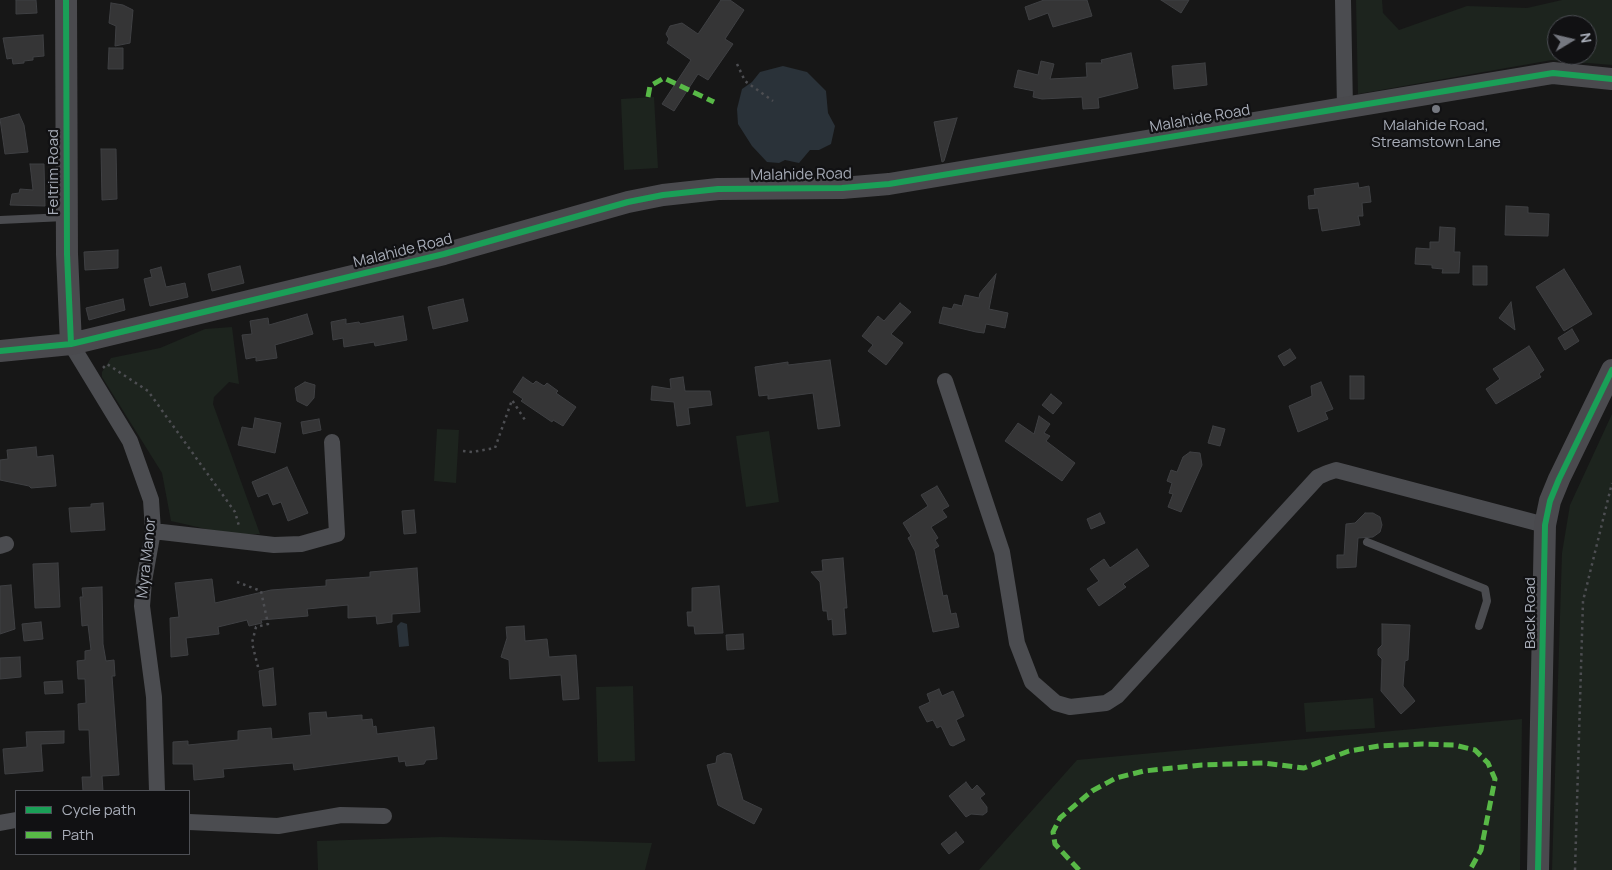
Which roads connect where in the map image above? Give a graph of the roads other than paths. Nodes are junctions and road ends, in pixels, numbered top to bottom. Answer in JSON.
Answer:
{"nodes":[{"id":1,"x":66,"y":0,"type":"edge"},
{"id":2,"x":1343,"y":0,"type":"edge"},
{"id":3,"x":1612,"y":79,"type":"edge"},
{"id":4,"x":1345,"y":108,"type":"junction"},
{"id":5,"x":67,"y":217,"type":"junction"},
{"id":6,"x":0,"y":220,"type":"edge"},
{"id":7,"x":71,"y":344,"type":"junction"},
{"id":8,"x":0,"y":351,"type":"edge"},
{"id":9,"x":1612,"y":370,"type":"edge"},
{"id":10,"x":945,"y":380,"type":"dead end"},
{"id":11,"x":332,"y":442,"type":"dead end"},
{"id":12,"x":1544,"y":525,"type":"junction"},
{"id":13,"x":153,"y":531,"type":"junction"},
{"id":14,"x":1366,"y":542,"type":"dead end"},
{"id":15,"x":1479,"y":626,"type":"dead end"},
{"id":16,"x":157,"y":790,"type":"edge"},
{"id":17,"x":384,"y":816,"type":"dead end"},
{"id":18,"x":15,"y":820,"type":"edge"},
{"id":19,"x":190,"y":822,"type":"edge"},
{"id":20,"x":0,"y":823,"type":"edge"},
{"id":21,"x":1538,"y":870,"type":"edge"}],
"edges":[{"from":1,"to":5,"type":"main road","name":"Feltrim Road"},
{"from":2,"to":4,"type":"street"},
{"from":3,"to":4,"type":"main road","name":"Malahide Road"},
{"from":4,"to":7,"type":"main road","name":"Malahide Road"},
{"from":5,"to":6,"type":"lane"},
{"from":5,"to":7,"type":"main road","name":"Feltrim Road"},
{"from":7,"to":8,"type":"main road","name":"Malahide Road"},
{"from":7,"to":13,"type":"street","name":"Myra Manor"},
{"from":9,"to":12,"type":"main road","name":"Back Road"},
{"from":10,"to":12,"type":"street"},
{"from":11,"to":13,"type":"street"},
{"from":12,"to":21,"type":"main road","name":"Back Road"},
{"from":13,"to":16,"type":"street","name":"Myra Manor"},
{"from":14,"to":15,"type":"lane"},
{"from":17,"to":19,"type":"street"},
{"from":18,"to":20,"type":"street"}]}
